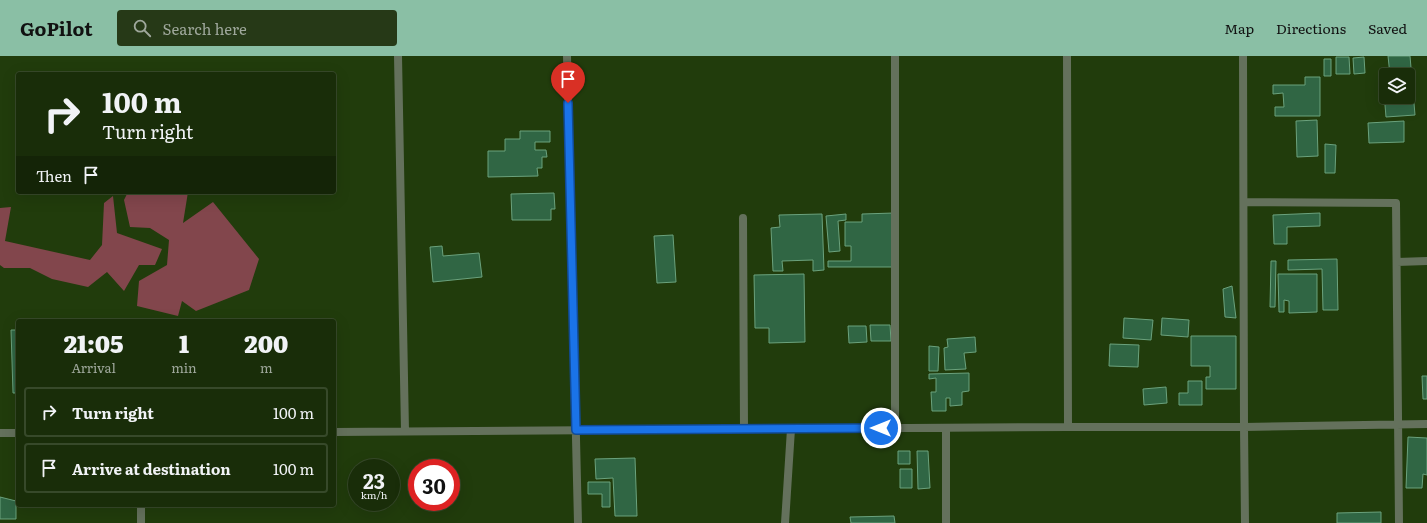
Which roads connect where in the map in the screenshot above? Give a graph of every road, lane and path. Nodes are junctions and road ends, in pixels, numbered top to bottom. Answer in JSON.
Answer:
{"nodes":[{"id":1,"x":398,"y":56,"type":"edge"},
{"id":2,"x":567,"y":56,"type":"edge"},
{"id":3,"x":895,"y":56,"type":"edge"},
{"id":4,"x":1067,"y":56,"type":"edge"},
{"id":5,"x":1244,"y":56,"type":"edge"},
{"id":6,"x":1244,"y":202,"type":"junction"},
{"id":7,"x":743,"y":218,"type":"dead end"},
{"id":8,"x":1397,"y":262,"type":"junction"},
{"id":9,"x":1427,"y":262,"type":"edge"},
{"id":10,"x":1398,"y":424,"type":"junction"},
{"id":11,"x":1427,"y":424,"type":"edge"},
{"id":12,"x":1068,"y":427,"type":"junction"},
{"id":13,"x":895,"y":428,"type":"junction"},
{"id":14,"x":946,"y":428,"type":"junction"},
{"id":15,"x":1244,"y":428,"type":"junction"},
{"id":16,"x":744,"y":429,"type":"junction"},
{"id":17,"x":791,"y":429,"type":"junction"},
{"id":18,"x":576,"y":430,"type":"junction"},
{"id":19,"x":405,"y":431,"type":"junction"},
{"id":20,"x":336,"y":432,"type":"edge"},
{"id":21,"x":0,"y":433,"type":"edge"},
{"id":22,"x":16,"y":433,"type":"edge"},
{"id":23,"x":141,"y":507,"type":"edge"},
{"id":24,"x":141,"y":523,"type":"edge"},
{"id":25,"x":578,"y":523,"type":"edge"},
{"id":26,"x":785,"y":523,"type":"edge"},
{"id":27,"x":946,"y":523,"type":"edge"},
{"id":28,"x":1245,"y":523,"type":"edge"},
{"id":29,"x":1399,"y":523,"type":"edge"}],
"edges":[{"from":1,"to":19,"type":"street"},
{"from":2,"to":18,"type":"street"},
{"from":3,"to":13,"type":"street"},
{"from":4,"to":12,"type":"street"},
{"from":5,"to":6,"type":"street"},
{"from":6,"to":8,"type":"street"},
{"from":6,"to":15,"type":"street"},
{"from":7,"to":16,"type":"street"},
{"from":8,"to":9,"type":"street"},
{"from":8,"to":10,"type":"street"},
{"from":10,"to":11,"type":"street"},
{"from":10,"to":15,"type":"street"},
{"from":10,"to":29,"type":"street"},
{"from":12,"to":14,"type":"street"},
{"from":12,"to":15,"type":"street"},
{"from":13,"to":14,"type":"street"},
{"from":13,"to":17,"type":"street"},
{"from":14,"to":27,"type":"street"},
{"from":15,"to":28,"type":"street"},
{"from":16,"to":17,"type":"street"},
{"from":16,"to":18,"type":"street"},
{"from":17,"to":26,"type":"street"},
{"from":18,"to":19,"type":"street"},
{"from":18,"to":25,"type":"street"},
{"from":19,"to":20,"type":"street"},
{"from":21,"to":22,"type":"street"},
{"from":23,"to":24,"type":"street"}]}
